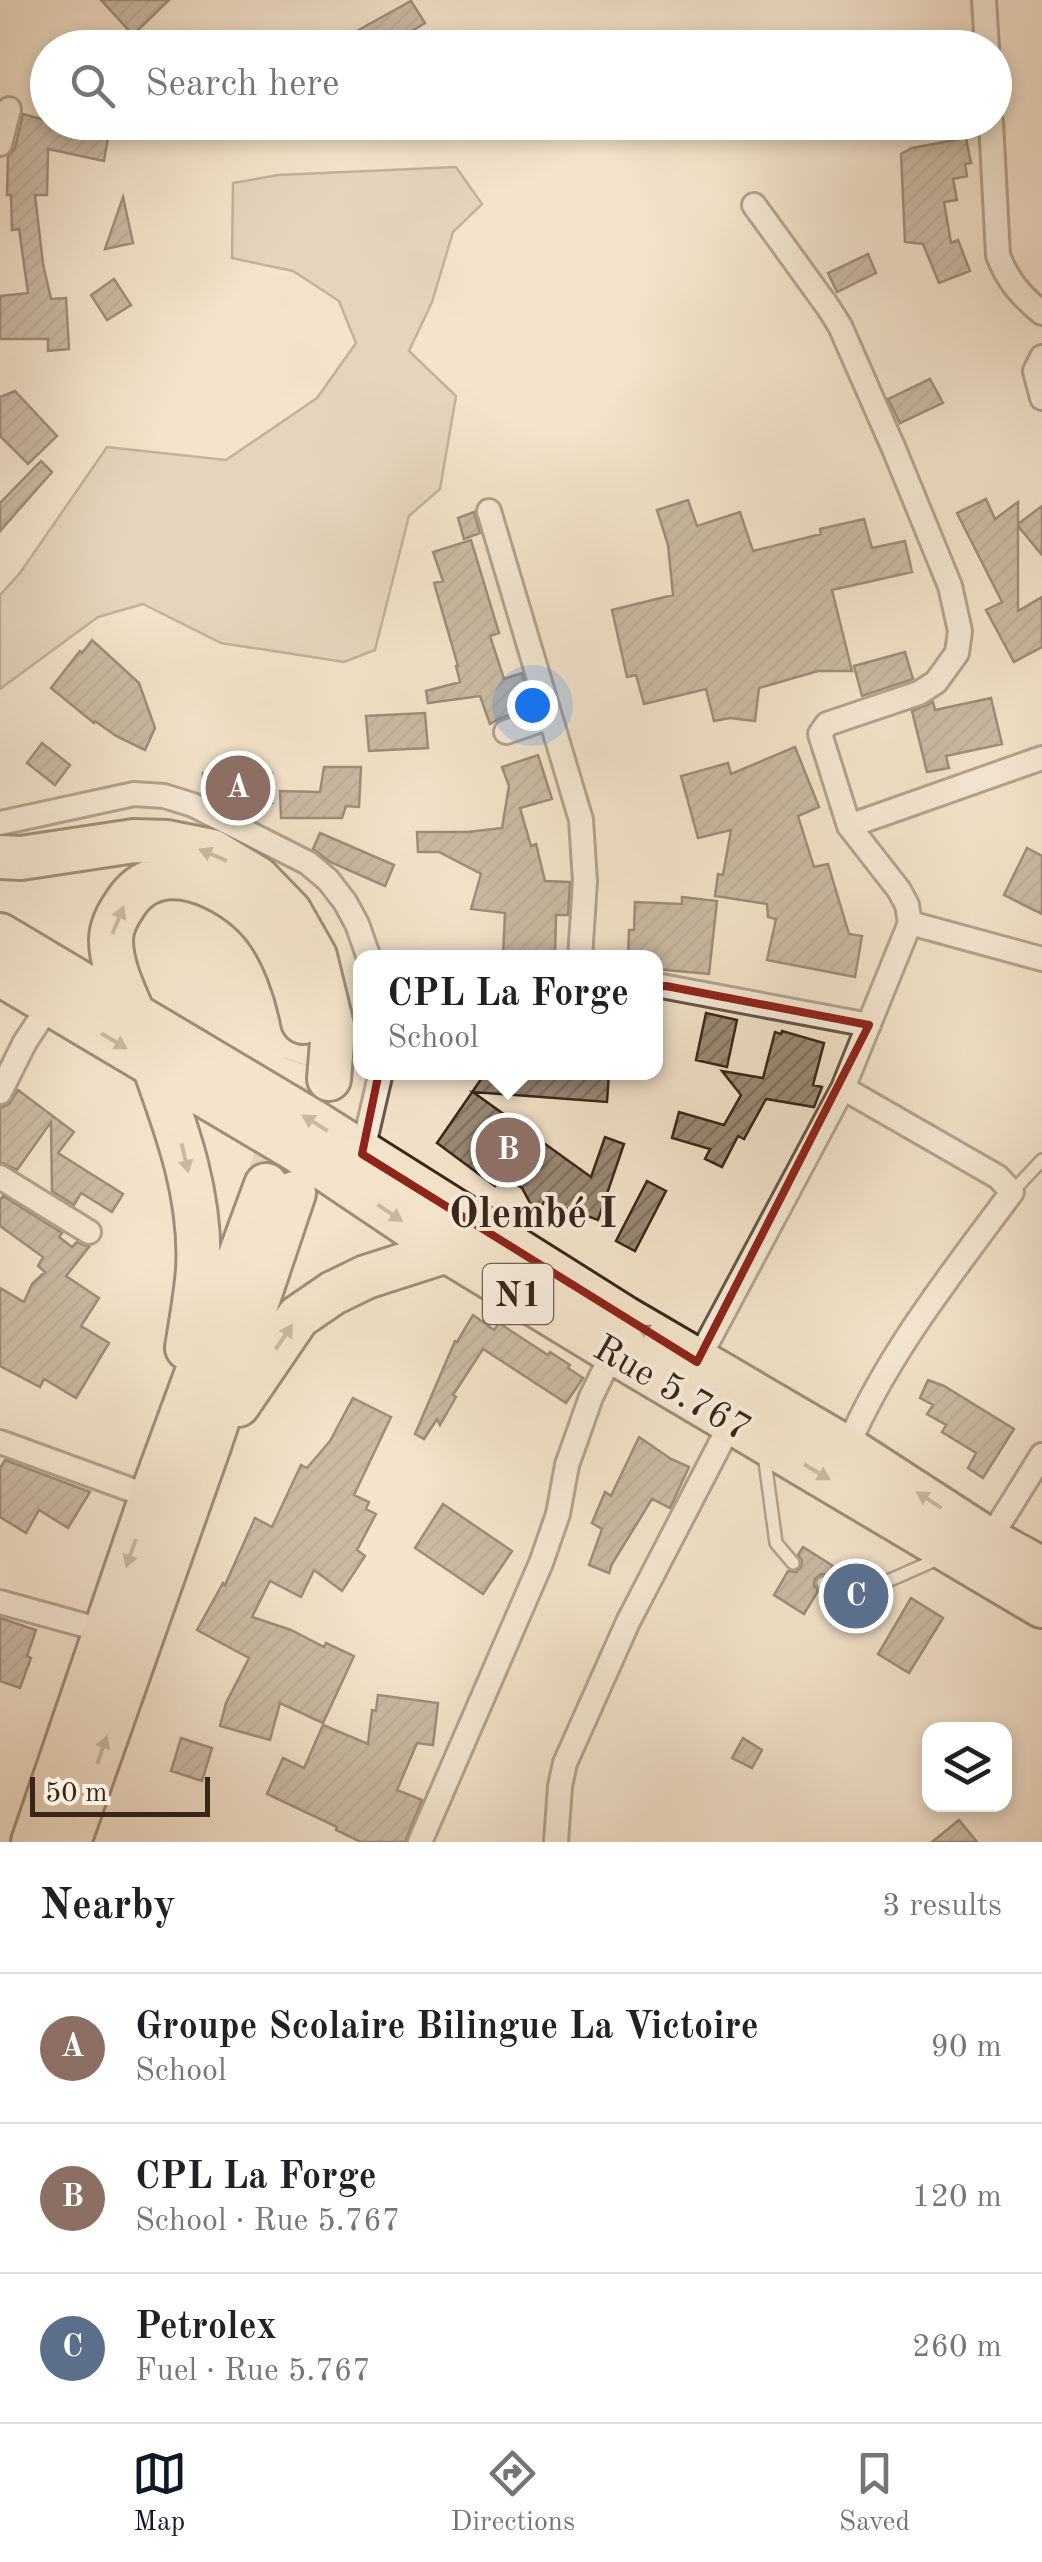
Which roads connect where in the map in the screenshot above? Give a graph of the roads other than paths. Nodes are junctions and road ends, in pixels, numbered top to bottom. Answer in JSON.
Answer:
{"nodes":[{"id":1,"x":984,"y":0,"type":"edge"},
{"id":2,"x":986,"y":30,"type":"edge"},
{"id":3,"x":9,"y":109,"type":"dead end"},
{"id":4,"x":992,"y":140,"type":"edge"},
{"id":5,"x":0,"y":144,"type":"edge"},
{"id":6,"x":754,"y":206,"type":"dead end"},
{"id":7,"x":1037,"y":304,"type":"edge"},
{"id":8,"x":1042,"y":357,"type":"edge"},
{"id":9,"x":1042,"y":398,"type":"edge"},
{"id":10,"x":489,"y":511,"type":"dead end"},
{"id":11,"x":550,"y":717,"type":"junction"},
{"id":12,"x":506,"y":732,"type":"dead end"},
{"id":13,"x":1042,"y":758,"type":"edge"},
{"id":14,"x":0,"y":824,"type":"edge"},
{"id":15,"x":848,"y":826,"type":"junction"},
{"id":16,"x":0,"y":857,"type":"edge"},
{"id":17,"x":910,"y":924,"type":"junction"},
{"id":18,"x":0,"y":935,"type":"edge"},
{"id":19,"x":366,"y":950,"type":"edge"},
{"id":20,"x":581,"y":950,"type":"edge"},
{"id":21,"x":1042,"y":959,"type":"edge"},
{"id":22,"x":0,"y":974,"type":"edge"},
{"id":23,"x":663,"y":986,"type":"edge"},
{"id":24,"x":51,"y":1003,"type":"junction"},
{"id":25,"x":132,"y":1013,"type":"junction"},
{"id":26,"x":869,"y":1026,"type":"junction"},
{"id":27,"x":154,"y":1066,"type":"junction"},
{"id":28,"x":379,"y":1080,"type":"edge"},
{"id":29,"x":844,"y":1088,"type":"junction"},
{"id":30,"x":0,"y":1092,"type":"edge"},
{"id":31,"x":362,"y":1154,"type":"junction"},
{"id":32,"x":1042,"y":1160,"type":"edge"},
{"id":33,"x":0,"y":1176,"type":"edge"},
{"id":34,"x":280,"y":1189,"type":"tunnel mouth"},
{"id":35,"x":1012,"y":1192,"type":"junction"},
{"id":36,"x":89,"y":1232,"type":"dead end"},
{"id":37,"x":447,"y":1251,"type":"junction"},
{"id":38,"x":613,"y":1352,"type":"junction"},
{"id":39,"x":698,"y":1362,"type":"junction"},
{"id":40,"x":747,"y":1431,"type":"junction"},
{"id":41,"x":193,"y":1437,"type":"junction"},
{"id":42,"x":0,"y":1442,"type":"edge"},
{"id":43,"x":848,"y":1448,"type":"junction"},
{"id":44,"x":1042,"y":1455,"type":"edge"},
{"id":45,"x":150,"y":1496,"type":"junction"},
{"id":46,"x":971,"y":1546,"type":"junction"},
{"id":47,"x":793,"y":1563,"type":"dead end"},
{"id":48,"x":1042,"y":1569,"type":"edge"},
{"id":49,"x":822,"y":1583,"type":"dead end"},
{"id":50,"x":0,"y":1602,"type":"edge"},
{"id":51,"x":1042,"y":1606,"type":"edge"},
{"id":52,"x":104,"y":1631,"type":"junction"},
{"id":53,"x":33,"y":1842,"type":"edge"},
{"id":54,"x":69,"y":1842,"type":"edge"},
{"id":55,"x":420,"y":1842,"type":"edge"},
{"id":56,"x":556,"y":1842,"type":"edge"}],
"edges":[{"from":1,"to":2,"type":"street"},
{"from":3,"to":5,"type":"street"},
{"from":4,"to":7,"type":"street"},
{"from":6,"to":15,"type":"street"},
{"from":8,"to":9,"type":"street"},
{"from":10,"to":11,"type":"street"},
{"from":11,"to":12,"type":"street"},
{"from":11,"to":20,"type":"street"},
{"from":13,"to":15,"type":"street"},
{"from":14,"to":19,"type":"street"},
{"from":15,"to":17,"type":"street"},
{"from":25,"to":16,"type":"highway","one_way":true},
{"from":17,"to":21,"type":"street"},
{"from":17,"to":26,"type":"street"},
{"from":18,"to":25,"type":"highway","number":"N1"},
{"from":22,"to":24,"type":"highway","name":"Rue 5.767","number":"N1"},
{"from":23,"to":26,"type":"street"},
{"from":24,"to":27,"type":"highway","name":"Rue 5.767","number":"N1","one_way":true},
{"from":24,"to":30,"type":"street"},
{"from":31,"to":25,"type":"highway","number":"N1","one_way":true},
{"from":26,"to":29,"type":"street"},
{"from":27,"to":37,"type":"highway","name":"Rue 5.767","number":"N1","one_way":true},
{"from":27,"to":41,"type":"highway","one_way":true},
{"from":28,"to":31,"type":"street"},
{"from":29,"to":35,"type":"street"},
{"from":29,"to":39,"type":"street"},
{"from":39,"to":31,"type":"highway","number":"N1","one_way":true},
{"from":32,"to":35,"type":"lane"},
{"from":33,"to":36,"type":"street"},
{"from":34,"to":41,"type":"highway"},
{"from":35,"to":43,"type":"street"},
{"from":37,"to":38,"type":"highway","name":"Rue 5.767","number":"N1"},
{"from":41,"to":37,"type":"highway","one_way":true},
{"from":38,"to":40,"type":"highway","name":"Rue 5.767","number":"N1"},
{"from":38,"to":55,"type":"street"},
{"from":39,"to":43,"type":"highway","number":"N1"},
{"from":40,"to":46,"type":"highway","name":"Rue 5.767","number":"N1","one_way":true},
{"from":40,"to":47,"type":"lane"},
{"from":40,"to":56,"type":"street"},
{"from":41,"to":45,"type":"highway"},
{"from":54,"to":41,"type":"highway","one_way":true},
{"from":42,"to":45,"type":"street"},
{"from":46,"to":43,"type":"highway","number":"N1","one_way":true},
{"from":44,"to":46,"type":"street"},
{"from":45,"to":52,"type":"highway","one_way":true},
{"from":46,"to":48,"type":"highway","number":"N1"},
{"from":46,"to":49,"type":"lane"},
{"from":46,"to":51,"type":"highway","name":"Rue 5.767","number":"N1"},
{"from":50,"to":52,"type":"street"},
{"from":52,"to":53,"type":"highway"}]}
